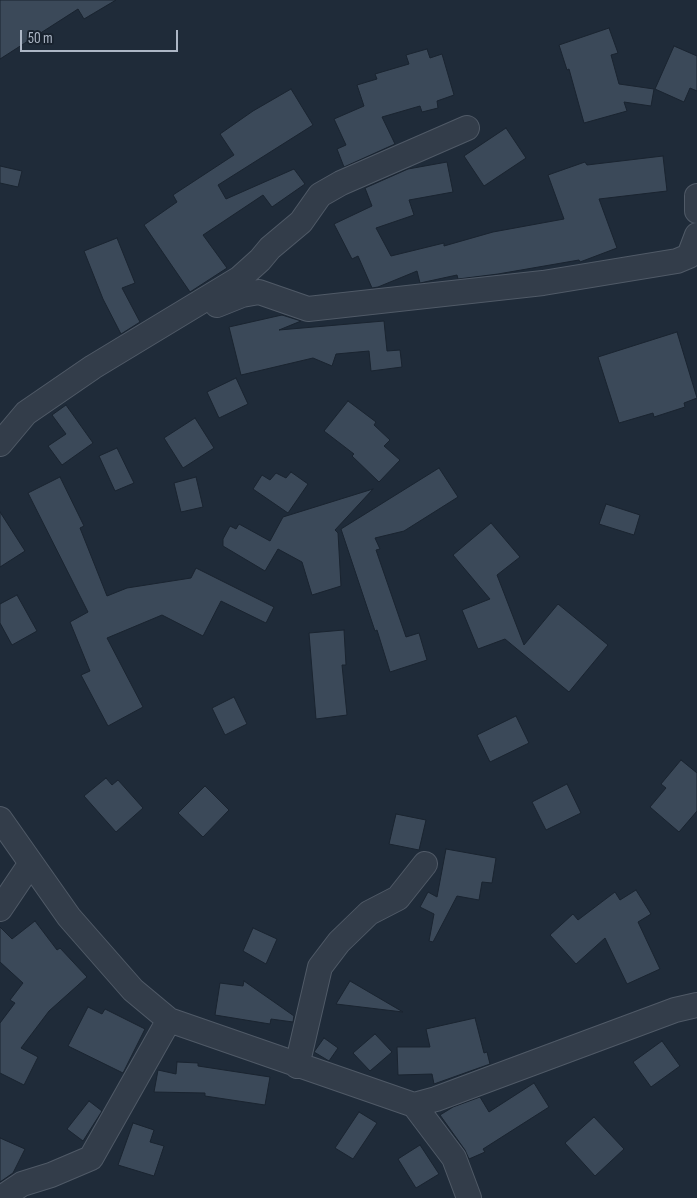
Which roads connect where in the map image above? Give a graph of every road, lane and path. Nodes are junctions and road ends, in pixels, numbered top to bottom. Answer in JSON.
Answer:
{"nodes":[{"id":1,"x":467,"y":128,"type":"dead end"},
{"id":2,"x":697,"y":196,"type":"edge"},
{"id":3,"x":697,"y":211,"type":"edge"},
{"id":4,"x":697,"y":235,"type":"edge"},
{"id":5,"x":159,"y":326,"type":"junction"},
{"id":6,"x":0,"y":444,"type":"edge"},
{"id":7,"x":0,"y":819,"type":"edge"},
{"id":8,"x":31,"y":863,"type":"junction"},
{"id":9,"x":425,"y":864,"type":"dead end"},
{"id":10,"x":0,"y":909,"type":"edge"},
{"id":11,"x":697,"y":1005,"type":"edge"},
{"id":12,"x":169,"y":1020,"type":"junction"},
{"id":13,"x":298,"y":1066,"type":"junction"},
{"id":14,"x":414,"y":1105,"type":"junction"},
{"id":15,"x":1,"y":1198,"type":"edge"},
{"id":16,"x":468,"y":1198,"type":"edge"}],
"edges":[{"from":1,"to":5,"type":"street"},
{"from":2,"to":3,"type":"street"},
{"from":4,"to":5,"type":"street"},
{"from":5,"to":6,"type":"street"},
{"from":7,"to":8,"type":"street"},
{"from":8,"to":10,"type":"street"},
{"from":8,"to":12,"type":"street"},
{"from":9,"to":13,"type":"street"},
{"from":11,"to":14,"type":"street"},
{"from":12,"to":13,"type":"street"},
{"from":12,"to":15,"type":"street"},
{"from":13,"to":14,"type":"street"},
{"from":14,"to":16,"type":"street"}]}
